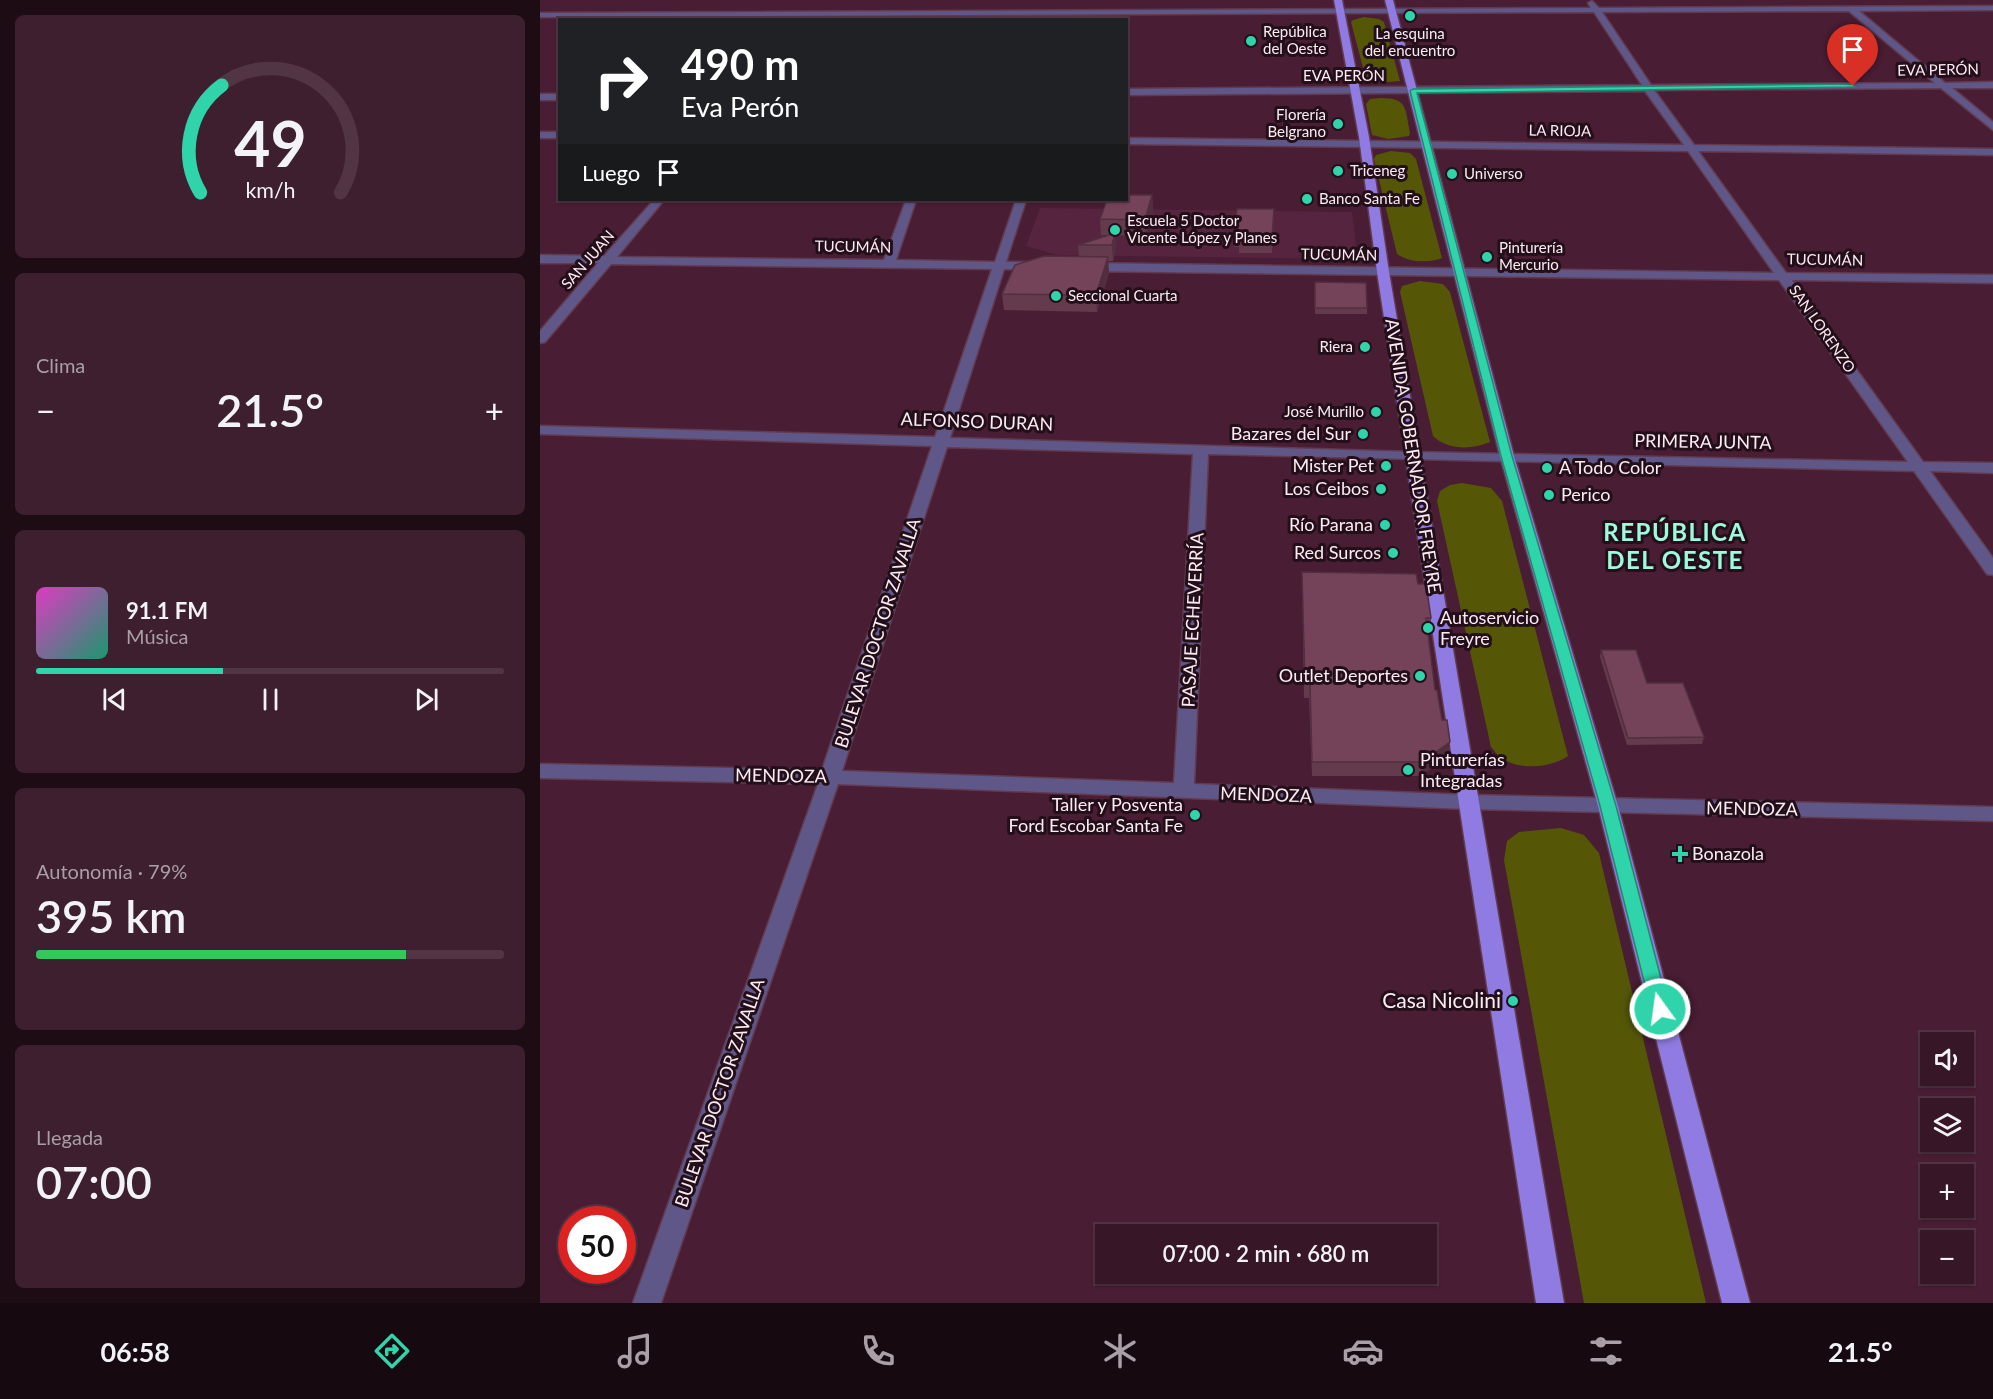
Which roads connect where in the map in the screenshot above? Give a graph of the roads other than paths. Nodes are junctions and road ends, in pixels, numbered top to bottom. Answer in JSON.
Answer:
{"nodes":[{"id":1,"x":1089,"y":0,"type":"edge"},
{"id":2,"x":1389,"y":0,"type":"edge"},
{"id":3,"x":1590,"y":0,"type":"edge"},
{"id":4,"x":1841,"y":0,"type":"edge"},
{"id":5,"x":568,"y":5,"type":"dead end"},
{"id":6,"x":1339,"y":6,"type":"edge"},
{"id":7,"x":1993,"y":8,"type":"edge"},
{"id":8,"x":1852,"y":10,"type":"junction"},
{"id":9,"x":1598,"y":11,"type":"junction"},
{"id":10,"x":1392,"y":12,"type":"junction"},
{"id":11,"x":819,"y":13,"type":"edge"},
{"id":12,"x":974,"y":13,"type":"edge"},
{"id":13,"x":540,"y":15,"type":"edge"},
{"id":14,"x":554,"y":15,"type":"junction"},
{"id":15,"x":1083,"y":16,"type":"edge"},
{"id":16,"x":540,"y":25,"type":"edge"},
{"id":17,"x":1944,"y":85,"type":"junction"},
{"id":18,"x":1993,"y":85,"type":"edge"},
{"id":19,"x":1648,"y":88,"type":"junction"},
{"id":20,"x":1355,"y":91,"type":"junction"},
{"id":21,"x":1413,"y":91,"type":"junction"},
{"id":22,"x":1128,"y":92,"type":"edge"},
{"id":23,"x":540,"y":97,"type":"edge"},
{"id":24,"x":558,"y":97,"type":"edge"},
{"id":25,"x":1993,"y":127,"type":"edge"},
{"id":26,"x":540,"y":135,"type":"edge"},
{"id":27,"x":558,"y":135,"type":"edge"},
{"id":28,"x":1128,"y":141,"type":"edge"},
{"id":29,"x":1365,"y":144,"type":"junction"},
{"id":30,"x":1427,"y":144,"type":"junction"},
{"id":31,"x":1692,"y":148,"type":"junction"},
{"id":32,"x":1993,"y":152,"type":"edge"},
{"id":33,"x":658,"y":201,"type":"edge"},
{"id":34,"x":911,"y":201,"type":"edge"},
{"id":35,"x":1021,"y":201,"type":"edge"},
{"id":36,"x":540,"y":259,"type":"edge"},
{"id":37,"x":608,"y":260,"type":"junction"},
{"id":38,"x":889,"y":264,"type":"junction"},
{"id":39,"x":998,"y":266,"type":"junction"},
{"id":40,"x":1383,"y":272,"type":"junction"},
{"id":41,"x":1460,"y":272,"type":"junction"},
{"id":42,"x":1784,"y":276,"type":"junction"},
{"id":43,"x":1993,"y":279,"type":"edge"},
{"id":44,"x":540,"y":339,"type":"edge"},
{"id":45,"x":540,"y":430,"type":"edge"},
{"id":46,"x":942,"y":441,"type":"junction"},
{"id":47,"x":1201,"y":448,"type":"junction"},
{"id":48,"x":1413,"y":456,"type":"junction"},
{"id":49,"x":1507,"y":456,"type":"junction"},
{"id":50,"x":1919,"y":467,"type":"junction"},
{"id":51,"x":1993,"y":468,"type":"edge"},
{"id":52,"x":1993,"y":570,"type":"edge"},
{"id":53,"x":540,"y":771,"type":"edge"},
{"id":54,"x":830,"y":777,"type":"junction"},
{"id":55,"x":1184,"y":792,"type":"junction"},
{"id":56,"x":1469,"y":802,"type":"junction"},
{"id":57,"x":1608,"y":806,"type":"junction"},
{"id":58,"x":1993,"y":814,"type":"edge"},
{"id":59,"x":647,"y":1303,"type":"edge"},
{"id":60,"x":1550,"y":1303,"type":"edge"},
{"id":61,"x":1736,"y":1303,"type":"edge"}],
"edges":[{"from":1,"to":15,"type":"street"},
{"from":2,"to":10,"type":"main road"},
{"from":3,"to":9,"type":"street","name":"SAN LORENZO"},
{"from":4,"to":8,"type":"street"},
{"from":5,"to":14,"type":"street"},
{"from":6,"to":10,"type":"street"},
{"from":6,"to":15,"type":"street"},
{"from":6,"to":20,"type":"main road","name":"AVENIDA GOBERNADOR FREYRE"},
{"from":7,"to":8,"type":"street"},
{"from":8,"to":9,"type":"street"},
{"from":8,"to":17,"type":"street"},
{"from":9,"to":10,"type":"street"},
{"from":9,"to":19,"type":"street","name":"SAN LORENZO"},
{"from":10,"to":21,"type":"main road"},
{"from":11,"to":12,"type":"street"},
{"from":11,"to":14,"type":"street"},
{"from":12,"to":15,"type":"street"},
{"from":13,"to":14,"type":"street"},
{"from":14,"to":16,"type":"street"},
{"from":17,"to":18,"type":"street","name":"EVA PERÓN"},
{"from":17,"to":19,"type":"street","name":"EVA PERÓN"},
{"from":17,"to":25,"type":"street"},
{"from":19,"to":21,"type":"street","name":"EVA PERÓN"},
{"from":19,"to":31,"type":"street","name":"SAN LORENZO"},
{"from":20,"to":21,"type":"street","name":"EVA PERÓN"},
{"from":20,"to":22,"type":"street","name":"EVA PERÓN"},
{"from":20,"to":29,"type":"main road","name":"AVENIDA GOBERNADOR FREYRE"},
{"from":21,"to":30,"type":"main road"},
{"from":23,"to":24,"type":"street"},
{"from":26,"to":27,"type":"street"},
{"from":28,"to":29,"type":"street","name":"LA RIOJA"},
{"from":29,"to":30,"type":"street","name":"LA RIOJA"},
{"from":29,"to":40,"type":"main road","name":"AVENIDA GOBERNADOR FREYRE"},
{"from":30,"to":31,"type":"street","name":"LA RIOJA"},
{"from":30,"to":41,"type":"main road"},
{"from":31,"to":32,"type":"street","name":"LA RIOJA"},
{"from":31,"to":42,"type":"street","name":"SAN LORENZO"},
{"from":33,"to":37,"type":"street","name":"SAN JUAN"},
{"from":34,"to":38,"type":"street"},
{"from":35,"to":39,"type":"street","name":"BULEVAR DOCTOR ZAVALLA"},
{"from":36,"to":37,"type":"street","name":"TUCUMÁN"},
{"from":37,"to":38,"type":"street","name":"TUCUMÁN"},
{"from":37,"to":44,"type":"street","name":"SAN JUAN"},
{"from":38,"to":39,"type":"street","name":"TUCUMÁN"},
{"from":39,"to":40,"type":"street","name":"TUCUMÁN"},
{"from":39,"to":46,"type":"street","name":"BULEVAR DOCTOR ZAVALLA"},
{"from":40,"to":41,"type":"street","name":"TUCUMÁN"},
{"from":40,"to":48,"type":"main road","name":"AVENIDA GOBERNADOR FREYRE"},
{"from":41,"to":42,"type":"street","name":"TUCUMÁN"},
{"from":41,"to":49,"type":"main road"},
{"from":42,"to":43,"type":"street","name":"TUCUMÁN"},
{"from":42,"to":50,"type":"street","name":"SAN LORENZO"},
{"from":45,"to":46,"type":"street","name":"ALFONSO DURAN"},
{"from":46,"to":47,"type":"street","name":"ALFONSO DURAN"},
{"from":46,"to":54,"type":"street","name":"BULEVAR DOCTOR ZAVALLA"},
{"from":47,"to":48,"type":"street","name":"ALFONSO DURAN"},
{"from":47,"to":55,"type":"street","name":"PASAJE ECHEVERRÍA"},
{"from":48,"to":49,"type":"street","name":"PRIMERA JUNTA"},
{"from":48,"to":56,"type":"main road","name":"AVENIDA GOBERNADOR FREYRE"},
{"from":49,"to":50,"type":"street","name":"PRIMERA JUNTA"},
{"from":49,"to":57,"type":"main road"},
{"from":50,"to":51,"type":"street","name":"PRIMERA JUNTA"},
{"from":50,"to":52,"type":"street","name":"SAN LORENZO"},
{"from":53,"to":54,"type":"street","name":"MENDOZA"},
{"from":54,"to":55,"type":"street","name":"MENDOZA"},
{"from":54,"to":59,"type":"street","name":"BULEVAR DOCTOR ZAVALLA"},
{"from":55,"to":56,"type":"street","name":"MENDOZA"},
{"from":56,"to":57,"type":"street","name":"MENDOZA"},
{"from":56,"to":60,"type":"main road","name":"AVENIDA GOBERNADOR FREYRE"},
{"from":57,"to":58,"type":"street","name":"MENDOZA"},
{"from":57,"to":61,"type":"main road"}]}
